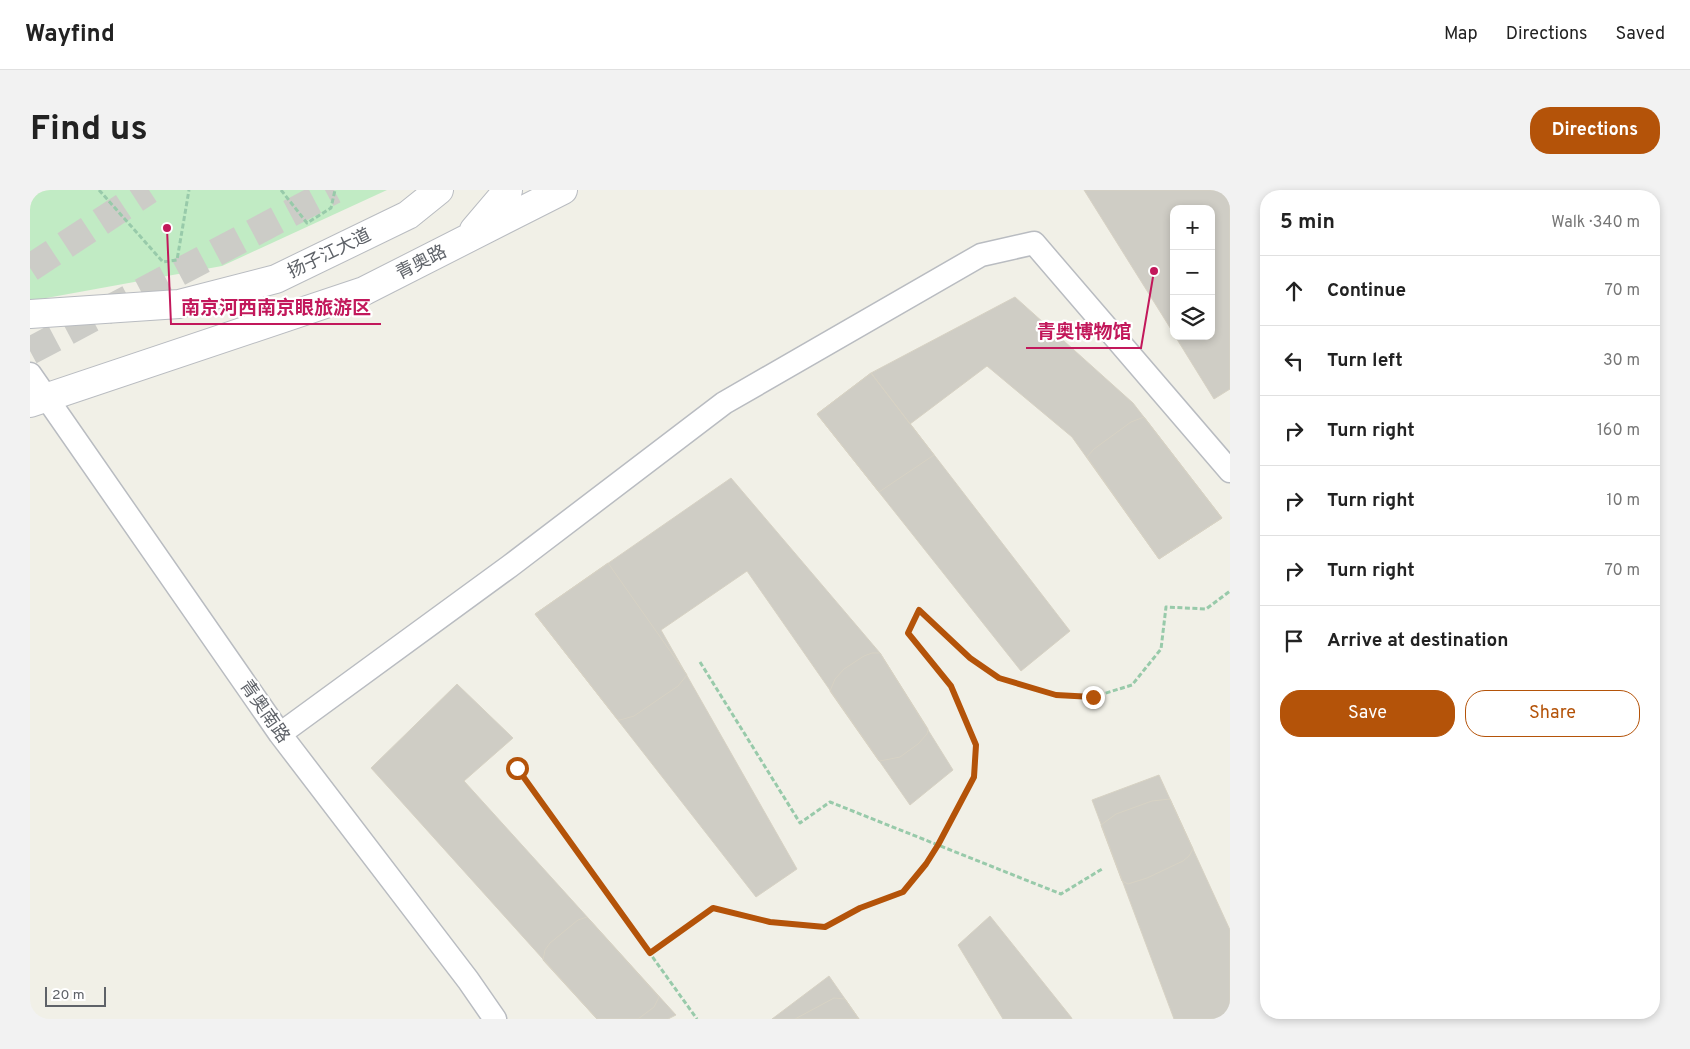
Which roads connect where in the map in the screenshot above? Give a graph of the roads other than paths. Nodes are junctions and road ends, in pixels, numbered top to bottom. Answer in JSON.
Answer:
{"nodes":[{"id":1,"x":439,"y":190,"type":"edge"},
{"id":2,"x":508,"y":190,"type":"edge"},
{"id":3,"x":562,"y":190,"type":"edge"},
{"id":4,"x":466,"y":239,"type":"junction"},
{"id":5,"x":30,"y":314,"type":"edge"},
{"id":6,"x":30,"y":374,"type":"edge"},
{"id":7,"x":38,"y":400,"type":"edge"},
{"id":8,"x":1230,"y":471,"type":"edge"},
{"id":9,"x":280,"y":734,"type":"junction"},
{"id":10,"x":494,"y":1019,"type":"edge"}],
"edges":[{"from":1,"to":5,"type":"street","name":"扬子江大道"},
{"from":2,"to":4,"type":"street"},
{"from":3,"to":4,"type":"street","name":"青奥路"},
{"from":4,"to":7,"type":"street","name":"青奥路"},
{"from":6,"to":7,"type":"street","name":"青奥南路"},
{"from":7,"to":9,"type":"street","name":"青奥南路"},
{"from":8,"to":9,"type":"street"},
{"from":9,"to":10,"type":"street","name":"青奥南路"}]}
